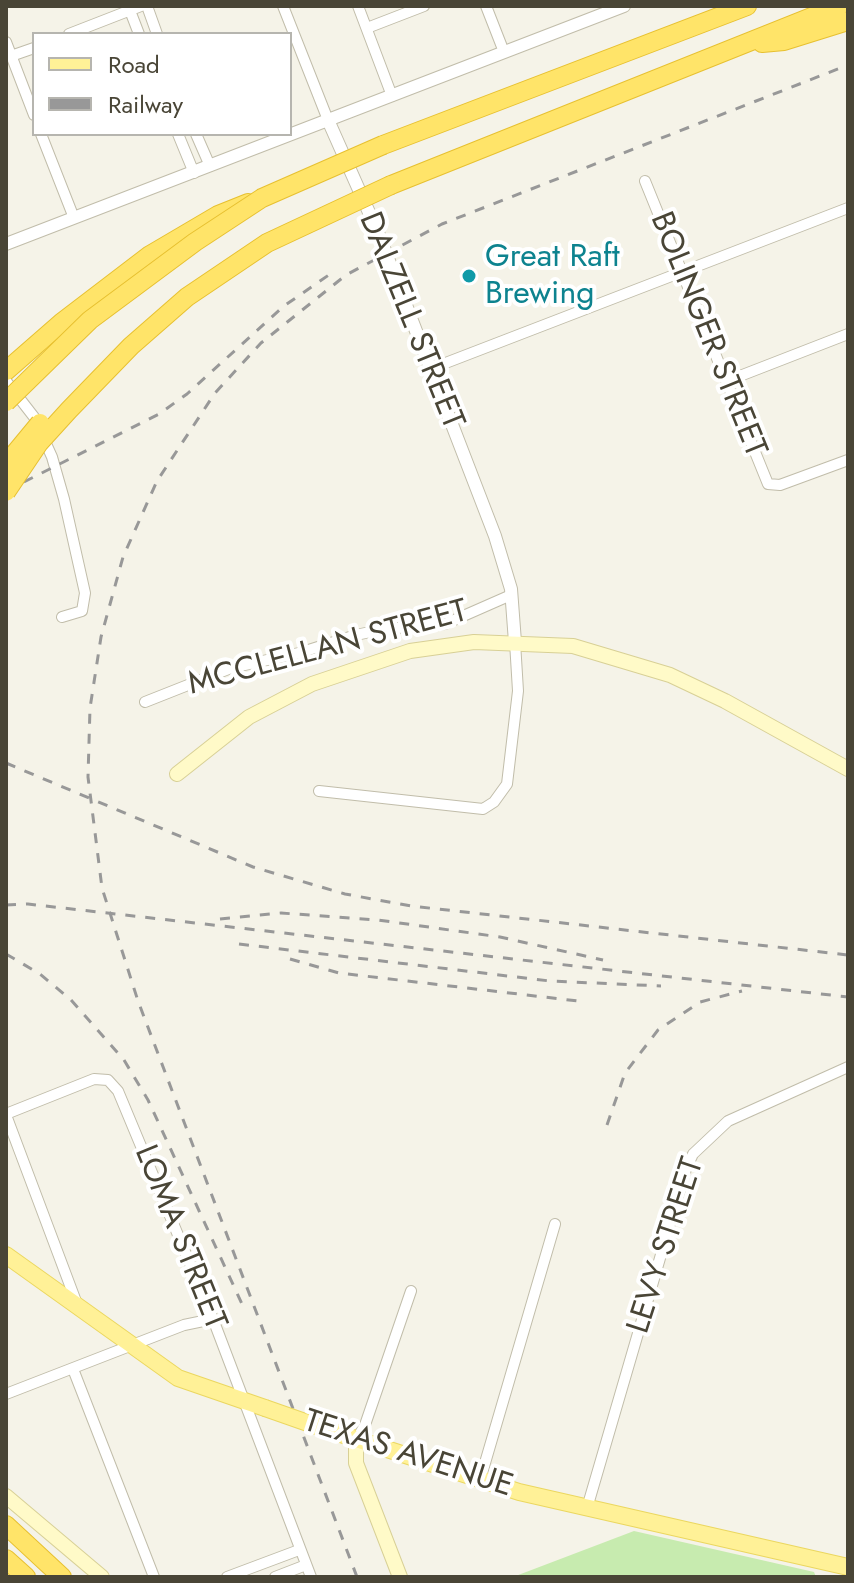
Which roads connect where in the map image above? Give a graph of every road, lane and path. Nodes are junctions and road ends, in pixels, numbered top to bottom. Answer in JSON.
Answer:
{"nodes":[{"id":1,"x":283,"y":6,"type":"edge"},
{"id":2,"x":358,"y":6,"type":"edge"},
{"id":3,"x":424,"y":6,"type":"edge"},
{"id":4,"x":486,"y":6,"type":"edge"},
{"id":5,"x":839,"y":6,"type":"edge"},
{"id":6,"x":136,"y":7,"type":"edge"},
{"id":7,"x":621,"y":7,"type":"edge"},
{"id":8,"x":743,"y":7,"type":"edge"},
{"id":9,"x":848,"y":21,"type":"edge"},
{"id":10,"x":367,"y":28,"type":"junction"},
{"id":11,"x":74,"y":32,"type":"edge"},
{"id":12,"x":139,"y":32,"type":"edge"},
{"id":13,"x":155,"y":32,"type":"edge"},
{"id":14,"x":6,"y":42,"type":"edge"},
{"id":15,"x":739,"y":46,"type":"junction"},
{"id":16,"x":32,"y":49,"type":"edge"},
{"id":17,"x":504,"y":52,"type":"junction"},
{"id":18,"x":11,"y":56,"type":"junction"},
{"id":19,"x":392,"y":96,"type":"junction"},
{"id":20,"x":32,"y":110,"type":"edge"},
{"id":21,"x":328,"y":120,"type":"junction"},
{"id":22,"x":292,"y":134,"type":"edge"},
{"id":23,"x":42,"y":136,"type":"edge"},
{"id":24,"x":179,"y":136,"type":"edge"},
{"id":25,"x":197,"y":136,"type":"edge"},
{"id":26,"x":287,"y":136,"type":"edge"},
{"id":27,"x":210,"y":166,"type":"junction"},
{"id":28,"x":194,"y":173,"type":"junction"},
{"id":29,"x":645,"y":181,"type":"dead end"},
{"id":30,"x":262,"y":198,"type":"junction"},
{"id":31,"x":848,"y":208,"type":"edge"},
{"id":32,"x":74,"y":218,"type":"junction"},
{"id":33,"x":6,"y":244,"type":"edge"},
{"id":34,"x":682,"y":272,"type":"junction"},
{"id":35,"x":848,"y":334,"type":"edge"},
{"id":36,"x":131,"y":346,"type":"junction"},
{"id":37,"x":430,"y":369,"type":"junction"},
{"id":38,"x":6,"y":371,"type":"edge"},
{"id":39,"x":6,"y":381,"type":"edge"},
{"id":40,"x":727,"y":381,"type":"junction"},
{"id":41,"x":6,"y":402,"type":"edge"},
{"id":42,"x":848,"y":460,"type":"edge"},
{"id":43,"x":6,"y":464,"type":"edge"},
{"id":44,"x":6,"y":492,"type":"edge"},
{"id":45,"x":511,"y":595,"type":"junction"},
{"id":46,"x":62,"y":617,"type":"dead end"},
{"id":47,"x":515,"y":642,"type":"junction"},
{"id":48,"x":145,"y":702,"type":"dead end"},
{"id":49,"x":848,"y":769,"type":"edge"},
{"id":50,"x":177,"y":774,"type":"dead end"},
{"id":51,"x":319,"y":791,"type":"dead end"},
{"id":52,"x":848,"y":1067,"type":"edge"},
{"id":53,"x":6,"y":1114,"type":"edge"},
{"id":54,"x":555,"y":1224,"type":"dead end"},
{"id":55,"x":6,"y":1255,"type":"edge"},
{"id":56,"x":411,"y":1291,"type":"dead end"},
{"id":57,"x":78,"y":1307,"type":"junction"},
{"id":58,"x":213,"y":1319,"type":"junction"},
{"id":59,"x":132,"y":1345,"type":"junction"},
{"id":60,"x":73,"y":1369,"type":"junction"},
{"id":61,"x":6,"y":1394,"type":"edge"},
{"id":62,"x":242,"y":1401,"type":"junction"},
{"id":63,"x":360,"y":1432,"type":"junction"},
{"id":64,"x":480,"y":1480,"type":"junction"},
{"id":65,"x":6,"y":1496,"type":"edge"},
{"id":66,"x":587,"y":1508,"type":"junction"},
{"id":67,"x":6,"y":1525,"type":"edge"},
{"id":68,"x":299,"y":1550,"type":"junction"},
{"id":69,"x":6,"y":1559,"type":"edge"},
{"id":70,"x":306,"y":1565,"type":"junction"},
{"id":71,"x":848,"y":1567,"type":"edge"},
{"id":72,"x":26,"y":1577,"type":"edge"},
{"id":73,"x":62,"y":1577,"type":"edge"},
{"id":74,"x":102,"y":1577,"type":"edge"},
{"id":75,"x":154,"y":1577,"type":"edge"},
{"id":76,"x":227,"y":1577,"type":"edge"},
{"id":77,"x":275,"y":1577,"type":"edge"},
{"id":78,"x":311,"y":1577,"type":"edge"},
{"id":79,"x":400,"y":1577,"type":"edge"}],
"edges":[{"from":1,"to":21,"type":"street","name":"DALZELL STREET"},
{"from":2,"to":10,"type":"street"},
{"from":3,"to":10,"type":"street"},
{"from":4,"to":17,"type":"street"},
{"from":5,"to":15,"type":"highway"},
{"from":6,"to":11,"type":"street"},
{"from":6,"to":12,"type":"street"},
{"from":6,"to":13,"type":"street"},
{"from":7,"to":17,"type":"street"},
{"from":8,"to":30,"type":"highway","bridge":true},
{"from":9,"to":15,"type":"highway"},
{"from":10,"to":19,"type":"street"},
{"from":14,"to":18,"type":"street"},
{"from":15,"to":36,"type":"highway","bridge":true},
{"from":16,"to":18,"type":"street"},
{"from":17,"to":19,"type":"street"},
{"from":18,"to":20,"type":"street"},
{"from":19,"to":21,"type":"street"},
{"from":21,"to":22,"type":"street"},
{"from":21,"to":37,"type":"street","name":"DALZELL STREET"},
{"from":23,"to":32,"type":"street"},
{"from":24,"to":28,"type":"street"},
{"from":25,"to":27,"type":"street"},
{"from":26,"to":27,"type":"street"},
{"from":27,"to":28,"type":"street"},
{"from":28,"to":32,"type":"street"},
{"from":29,"to":34,"type":"street","name":"BOLINGER STREET"},
{"from":30,"to":38,"type":"highway","bridge":true},
{"from":30,"to":41,"type":"highway","bridge":true},
{"from":31,"to":34,"type":"street"},
{"from":32,"to":33,"type":"street"},
{"from":34,"to":37,"type":"street"},
{"from":34,"to":40,"type":"street","name":"BOLINGER STREET"},
{"from":35,"to":40,"type":"street"},
{"from":36,"to":43,"type":"highway","bridge":true},
{"from":36,"to":44,"type":"highway","bridge":true},
{"from":37,"to":45,"type":"street","name":"DALZELL STREET"},
{"from":39,"to":46,"type":"street"},
{"from":40,"to":42,"type":"street","name":"BOLINGER STREET"},
{"from":45,"to":47,"type":"street","name":"DALZELL STREET"},
{"from":45,"to":48,"type":"street","name":"MCCLELLAN STREET"},
{"from":47,"to":49,"type":"main road"},
{"from":47,"to":50,"type":"main road"},
{"from":47,"to":51,"type":"street"},
{"from":52,"to":66,"type":"street","name":"LEVY STREET"},
{"from":53,"to":57,"type":"street"},
{"from":53,"to":58,"type":"street","name":"LOMA STREET"},
{"from":54,"to":64,"type":"street"},
{"from":55,"to":57,"type":"main road","name":"TEXAS AVENUE"},
{"from":56,"to":63,"type":"street"},
{"from":57,"to":59,"type":"main road","name":"TEXAS AVENUE"},
{"from":58,"to":59,"type":"street"},
{"from":58,"to":62,"type":"street","name":"LOMA STREET"},
{"from":59,"to":60,"type":"street"},
{"from":59,"to":62,"type":"main road","name":"TEXAS AVENUE"},
{"from":60,"to":61,"type":"street"},
{"from":60,"to":75,"type":"street"},
{"from":62,"to":63,"type":"main road","name":"TEXAS AVENUE","bridge":true},
{"from":62,"to":68,"type":"street","name":"LOMA STREET"},
{"from":63,"to":64,"type":"main road","name":"TEXAS AVENUE"},
{"from":63,"to":79,"type":"main road"},
{"from":64,"to":66,"type":"main road","name":"TEXAS AVENUE"},
{"from":65,"to":74,"type":"main road"},
{"from":66,"to":71,"type":"main road","name":"TEXAS AVENUE"},
{"from":67,"to":73,"type":"highway"},
{"from":68,"to":70,"type":"street","name":"LOMA STREET"},
{"from":68,"to":76,"type":"street"},
{"from":69,"to":72,"type":"highway"},
{"from":70,"to":77,"type":"street"},
{"from":70,"to":78,"type":"street","name":"LOMA STREET"}]}
